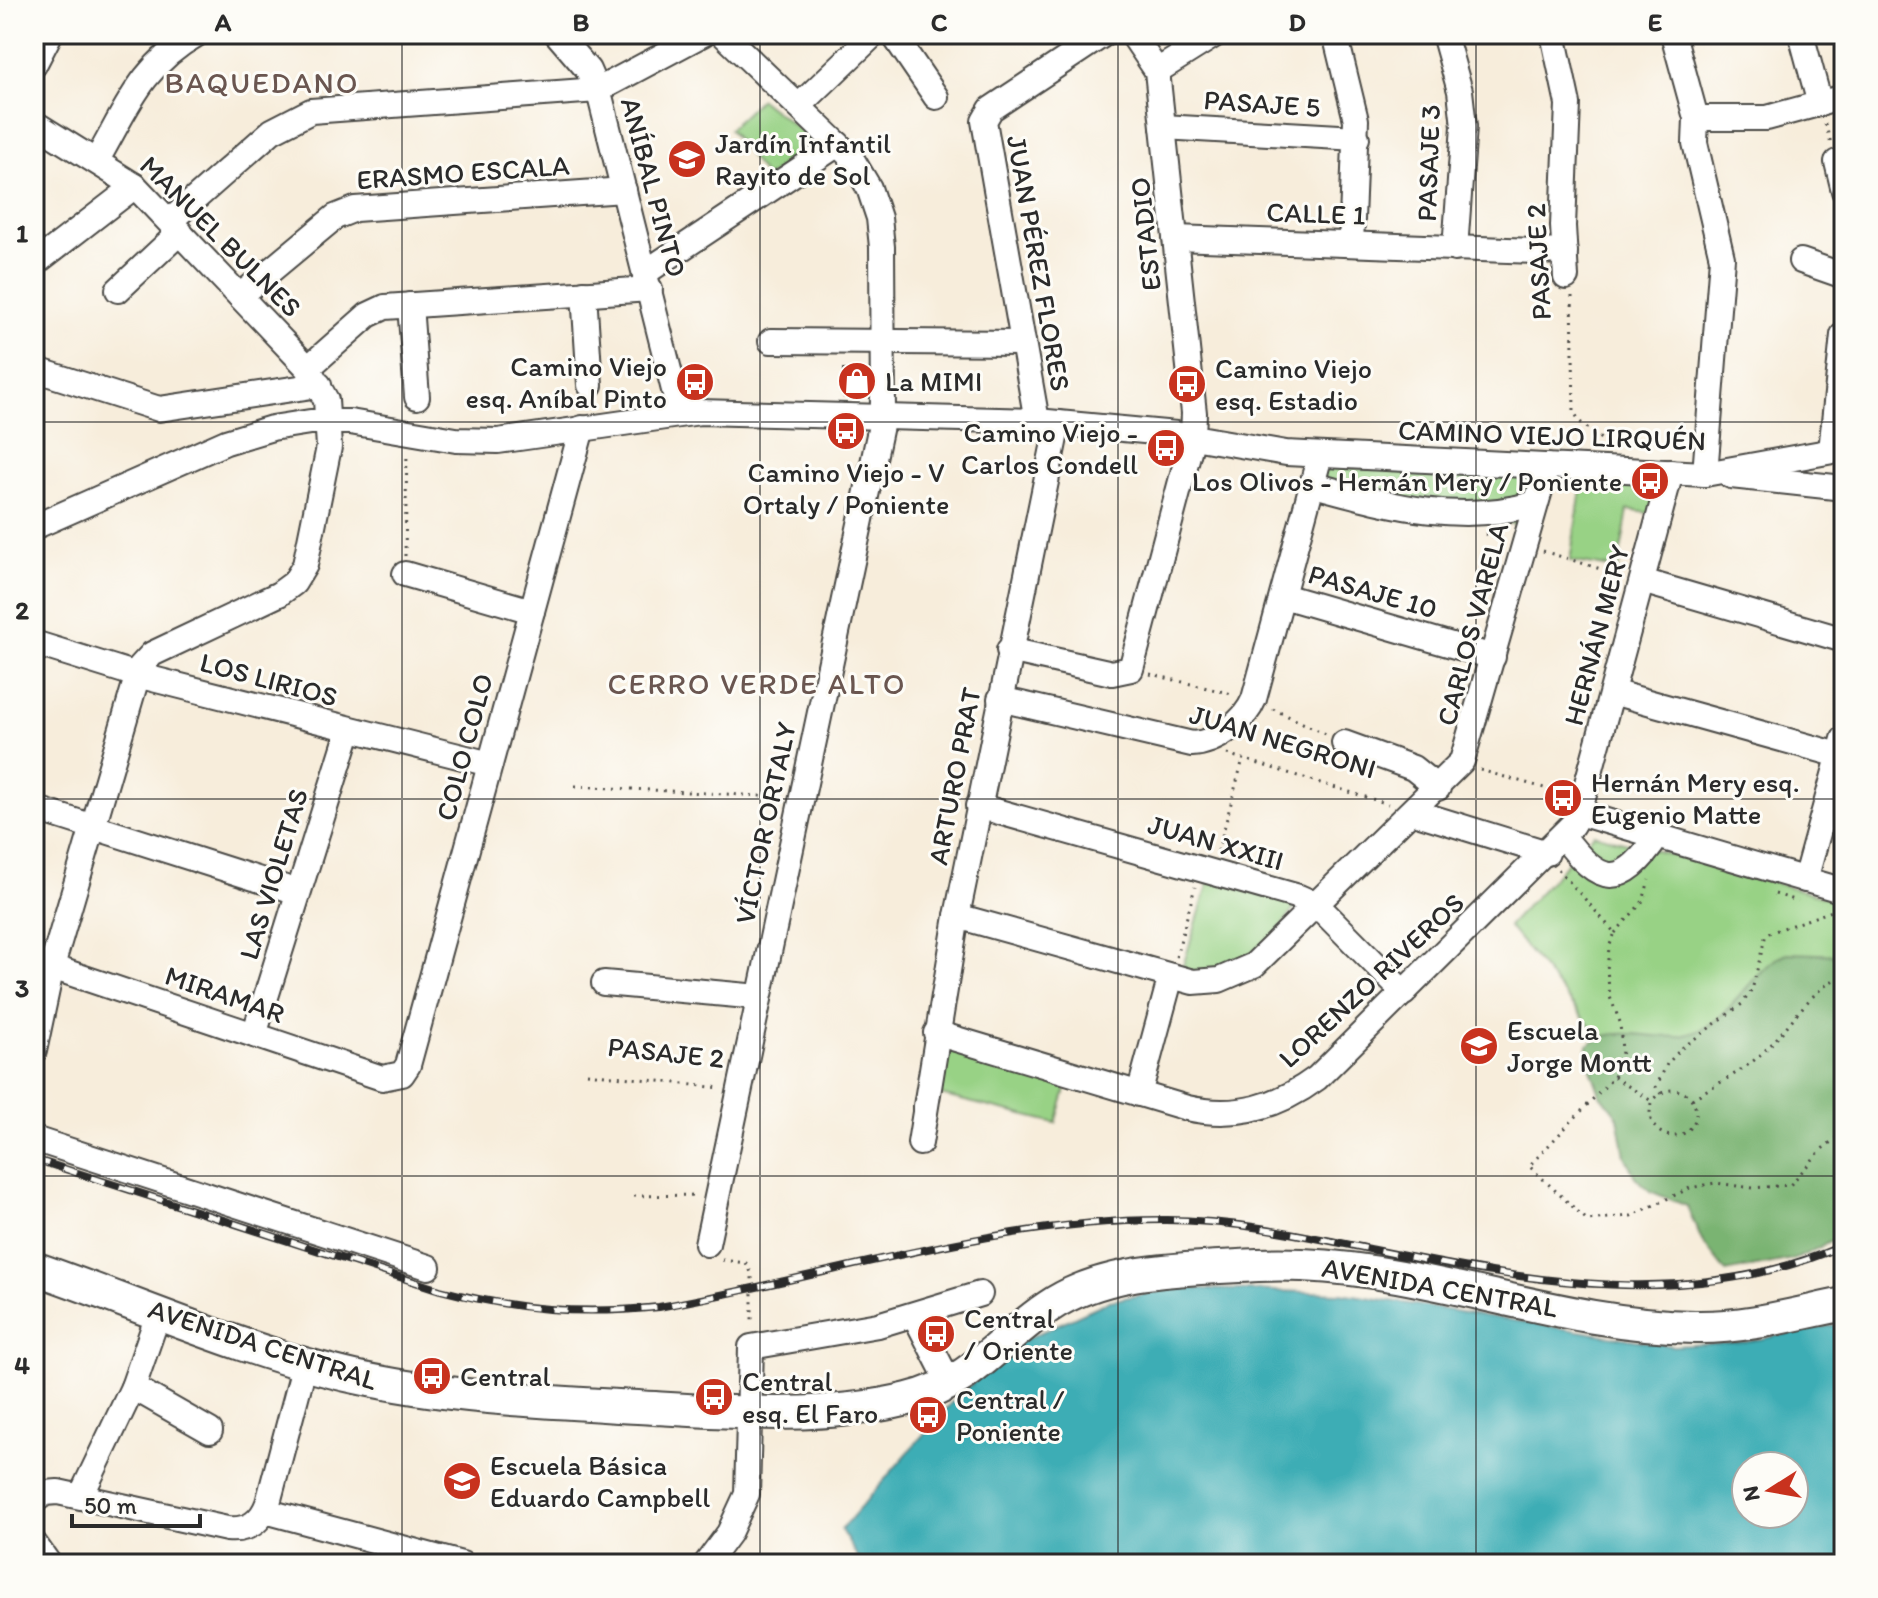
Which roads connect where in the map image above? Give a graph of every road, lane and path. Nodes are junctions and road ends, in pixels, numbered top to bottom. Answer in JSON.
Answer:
{"nodes":[{"id":1,"x":50,"y":34,"type":"edge"},
{"id":2,"x":197,"y":34,"type":"edge"},
{"id":3,"x":557,"y":34,"type":"edge"},
{"id":4,"x":874,"y":34,"type":"edge"},
{"id":5,"x":893,"y":34,"type":"edge"},
{"id":6,"x":1104,"y":34,"type":"edge"},
{"id":7,"x":1132,"y":34,"type":"edge"},
{"id":8,"x":1216,"y":34,"type":"edge"},
{"id":9,"x":1335,"y":34,"type":"edge"},
{"id":10,"x":1444,"y":34,"type":"edge"},
{"id":11,"x":1553,"y":34,"type":"edge"},
{"id":12,"x":1673,"y":34,"type":"edge"},
{"id":13,"x":1801,"y":34,"type":"edge"},
{"id":14,"x":721,"y":35,"type":"edge"},
{"id":15,"x":34,"y":65,"type":"edge"},
{"id":16,"x":1157,"y":71,"type":"junction"},
{"id":17,"x":598,"y":90,"type":"junction"},
{"id":18,"x":936,"y":97,"type":"dead end"},
{"id":19,"x":1844,"y":97,"type":"edge"},
{"id":20,"x":1820,"y":104,"type":"junction"},
{"id":21,"x":799,"y":106,"type":"junction"},
{"id":22,"x":1696,"y":118,"type":"junction"},
{"id":23,"x":34,"y":123,"type":"edge"},
{"id":24,"x":1163,"y":127,"type":"junction"},
{"id":25,"x":1357,"y":138,"type":"junction"},
{"id":26,"x":838,"y":144,"type":"junction"},
{"id":27,"x":97,"y":160,"type":"junction"},
{"id":28,"x":1837,"y":162,"type":"joint"},
{"id":29,"x":135,"y":186,"type":"junction"},
{"id":30,"x":624,"y":190,"type":"junction"},
{"id":31,"x":1844,"y":191,"type":"edge"},
{"id":32,"x":175,"y":227,"type":"junction"},
{"id":33,"x":1175,"y":238,"type":"junction"},
{"id":34,"x":1351,"y":244,"type":"junction"},
{"id":35,"x":1455,"y":249,"type":"junction"},
{"id":36,"x":1565,"y":252,"type":"junction"},
{"id":37,"x":1801,"y":261,"type":"dead end"},
{"id":38,"x":34,"y":264,"type":"edge"},
{"id":39,"x":1844,"y":276,"type":"edge"},
{"id":40,"x":1566,"y":277,"type":"joint"},
{"id":41,"x":648,"y":280,"type":"junction"},
{"id":42,"x":118,"y":290,"type":"dead end"},
{"id":43,"x":584,"y":293,"type":"junction"},
{"id":44,"x":240,"y":296,"type":"junction"},
{"id":45,"x":410,"y":305,"type":"junction"},
{"id":46,"x":1843,"y":335,"type":"edge"},
{"id":47,"x":771,"y":341,"type":"dead end"},
{"id":48,"x":882,"y":342,"type":"junction"},
{"id":49,"x":1023,"y":343,"type":"junction"},
{"id":50,"x":34,"y":369,"type":"edge"},
{"id":51,"x":314,"y":377,"type":"junction"},
{"id":52,"x":590,"y":385,"type":"dead end"},
{"id":53,"x":417,"y":397,"type":"dead end"},
{"id":54,"x":680,"y":414,"type":"junction"},
{"id":55,"x":883,"y":416,"type":"junction"},
{"id":56,"x":330,"y":421,"type":"junction"},
{"id":57,"x":1047,"y":422,"type":"junction"},
{"id":58,"x":582,"y":428,"type":"junction"},
{"id":59,"x":408,"y":432,"type":"junction"},
{"id":60,"x":1193,"y":436,"type":"junction"},
{"id":61,"x":1830,"y":451,"type":"edge"},
{"id":62,"x":1320,"y":455,"type":"junction"},
{"id":63,"x":1547,"y":466,"type":"junction"},
{"id":64,"x":1611,"y":469,"type":"junction"},
{"id":65,"x":1671,"y":472,"type":"junction"},
{"id":66,"x":1705,"y":474,"type":"junction"},
{"id":67,"x":1314,"y":485,"type":"junction"},
{"id":68,"x":1817,"y":485,"type":"junction"},
{"id":69,"x":1844,"y":488,"type":"edge"},
{"id":70,"x":1536,"y":503,"type":"junction"},
{"id":71,"x":34,"y":527,"type":"edge"},
{"id":72,"x":405,"y":574,"type":"joint"},
{"id":73,"x":1642,"y":581,"type":"junction"},
{"id":74,"x":1283,"y":596,"type":"junction"},
{"id":75,"x":532,"y":611,"type":"junction"},
{"id":76,"x":1844,"y":640,"type":"edge"},
{"id":77,"x":34,"y":643,"type":"edge"},
{"id":78,"x":1009,"y":650,"type":"junction"},
{"id":79,"x":1493,"y":657,"type":"junction"},
{"id":80,"x":137,"y":675,"type":"junction"},
{"id":81,"x":1612,"y":692,"type":"junction"},
{"id":82,"x":1000,"y":699,"type":"junction"},
{"id":83,"x":349,"y":731,"type":"junction"},
{"id":84,"x":1204,"y":743,"type":"junction"},
{"id":85,"x":1344,"y":743,"type":"dead end"},
{"id":86,"x":1842,"y":748,"type":"edge"},
{"id":87,"x":1243,"y":759,"type":"junction"},
{"id":88,"x":490,"y":764,"type":"junction"},
{"id":89,"x":1459,"y":765,"type":"junction"},
{"id":90,"x":575,"y":786,"type":"dead end"},
{"id":91,"x":1438,"y":788,"type":"junction"},
{"id":92,"x":801,"y":798,"type":"junction"},
{"id":93,"x":1574,"y":804,"type":"junction"},
{"id":94,"x":978,"y":806,"type":"junction"},
{"id":95,"x":34,"y":808,"type":"edge"},
{"id":96,"x":1414,"y":812,"type":"junction"},
{"id":97,"x":92,"y":826,"type":"junction"},
{"id":98,"x":1663,"y":838,"type":"junction"},
{"id":99,"x":1555,"y":844,"type":"junction"},
{"id":100,"x":1206,"y":869,"type":"junction"},
{"id":101,"x":1805,"y":880,"type":"junction"},
{"id":102,"x":1844,"y":891,"type":"edge"},
{"id":103,"x":298,"y":892,"type":"junction"},
{"id":104,"x":1317,"y":905,"type":"junction"},
{"id":105,"x":1844,"y":907,"type":"edge"},
{"id":106,"x":957,"y":916,"type":"junction"},
{"id":107,"x":1615,"y":933,"type":"junction"},
{"id":108,"x":43,"y":964,"type":"edge"},
{"id":109,"x":1844,"y":974,"type":"edge"},
{"id":110,"x":1171,"y":976,"type":"junction"},
{"id":111,"x":604,"y":983,"type":"dead end"},
{"id":112,"x":1404,"y":993,"type":"junction"},
{"id":113,"x":759,"y":997,"type":"junction"},
{"id":114,"x":936,"y":1033,"type":"junction"},
{"id":115,"x":254,"y":1035,"type":"junction"},
{"id":116,"x":34,"y":1051,"type":"edge"},
{"id":117,"x":587,"y":1073,"type":"dead end"},
{"id":118,"x":398,"y":1077,"type":"joint"},
{"id":119,"x":1614,"y":1077,"type":"junction"},
{"id":120,"x":739,"y":1090,"type":"junction"},
{"id":121,"x":1139,"y":1094,"type":"junction"},
{"id":122,"x":1661,"y":1094,"type":"junction"},
{"id":123,"x":1692,"y":1099,"type":"junction"},
{"id":124,"x":1653,"y":1102,"type":"junction"},
{"id":125,"x":1844,"y":1132,"type":"edge"},
{"id":126,"x":34,"y":1139,"type":"edge"},
{"id":127,"x":920,"y":1143,"type":"dead end"},
{"id":128,"x":717,"y":1194,"type":"junction"},
{"id":129,"x":634,"y":1196,"type":"dead end"},
{"id":130,"x":707,"y":1244,"type":"joint"},
{"id":131,"x":428,"y":1267,"type":"dead end"},
{"id":132,"x":34,"y":1268,"type":"edge"},
{"id":133,"x":980,"y":1294,"type":"dead end"},
{"id":134,"x":1844,"y":1304,"type":"edge"},
{"id":135,"x":159,"y":1312,"type":"junction"},
{"id":136,"x":915,"y":1316,"type":"junction"},
{"id":137,"x":751,"y":1347,"type":"junction"},
{"id":138,"x":305,"y":1363,"type":"junction"},
{"id":139,"x":950,"y":1384,"type":"junction"},
{"id":140,"x":133,"y":1387,"type":"junction"},
{"id":141,"x":749,"y":1412,"type":"junction"},
{"id":142,"x":210,"y":1431,"type":"dead end"},
{"id":143,"x":36,"y":1494,"type":"edge"},
{"id":144,"x":81,"y":1496,"type":"junction"},
{"id":145,"x":265,"y":1511,"type":"junction"},
{"id":146,"x":34,"y":1543,"type":"edge"},
{"id":147,"x":49,"y":1564,"type":"edge"},
{"id":148,"x":462,"y":1564,"type":"edge"},
{"id":149,"x":706,"y":1564,"type":"edge"}],
"edges":[{"from":1,"to":15,"type":"street"},
{"from":2,"to":27,"type":"street"},
{"from":3,"to":17,"type":"street","name":"ANÍBAL PINTO"},
{"from":4,"to":21,"type":"street"},
{"from":5,"to":18,"type":"street"},
{"from":6,"to":49,"type":"street","name":"JUAN PÉREZ FLORES"},
{"from":7,"to":16,"type":"street","name":"ESTADIO"},
{"from":8,"to":16,"type":"street"},
{"from":9,"to":25,"type":"street"},
{"from":10,"to":35,"type":"street","name":"PASAJE 3"},
{"from":11,"to":36,"type":"street","name":"PASAJE 2"},
{"from":12,"to":22,"type":"street"},
{"from":13,"to":20,"type":"street"},
{"from":14,"to":17,"type":"street"},
{"from":14,"to":21,"type":"street","name":"VÍCTOR ORTALY"},
{"from":16,"to":24,"type":"street","name":"ESTADIO"},
{"from":17,"to":30,"type":"street","name":"ANÍBAL PINTO"},
{"from":17,"to":32,"type":"street"},
{"from":19,"to":20,"type":"street"},
{"from":20,"to":22,"type":"street"},
{"from":20,"to":28,"type":"path"},
{"from":21,"to":26,"type":"street","name":"VÍCTOR ORTALY"},
{"from":22,"to":66,"type":"street"},
{"from":23,"to":27,"type":"street","name":"MANUEL BULNES"},
{"from":24,"to":25,"type":"street","name":"PASAJE 5"},
{"from":24,"to":33,"type":"street","name":"ESTADIO"},
{"from":25,"to":34,"type":"street"},
{"from":26,"to":41,"type":"street"},
{"from":26,"to":48,"type":"street","name":"VÍCTOR ORTALY"},
{"from":27,"to":29,"type":"street","name":"MANUEL BULNES"},
{"from":28,"to":31,"type":"street"},
{"from":29,"to":32,"type":"street","name":"MANUEL BULNES"},
{"from":29,"to":38,"type":"street"},
{"from":30,"to":41,"type":"street","name":"ANÍBAL PINTO"},
{"from":30,"to":44,"type":"street","name":"ERASMO ESCALA"},
{"from":32,"to":42,"type":"street"},
{"from":32,"to":44,"type":"street","name":"MANUEL BULNES"},
{"from":33,"to":34,"type":"street","name":"CALLE 1"},
{"from":33,"to":60,"type":"street","name":"ESTADIO"},
{"from":34,"to":35,"type":"street","name":"CALLE 1"},
{"from":35,"to":36,"type":"street","name":"CALLE 1"},
{"from":36,"to":40,"type":"street","name":"PASAJE 2"},
{"from":37,"to":39,"type":"street"},
{"from":40,"to":64,"type":"path","name":"PASAJE 2"},
{"from":41,"to":43,"type":"street"},
{"from":41,"to":54,"type":"street","name":"ANÍBAL PINTO"},
{"from":43,"to":45,"type":"street"},
{"from":43,"to":52,"type":"street"},
{"from":44,"to":51,"type":"street","name":"MANUEL BULNES"},
{"from":45,"to":51,"type":"street"},
{"from":45,"to":53,"type":"street"},
{"from":46,"to":61,"type":"street"},
{"from":47,"to":48,"type":"street"},
{"from":48,"to":49,"type":"street"},
{"from":48,"to":55,"type":"street","name":"VÍCTOR ORTALY"},
{"from":49,"to":57,"type":"street","name":"JUAN PÉREZ FLORES"},
{"from":50,"to":51,"type":"street"},
{"from":51,"to":56,"type":"street","name":"MANUEL BULNES"},
{"from":54,"to":55,"type":"street","name":"CAMINO VIEJO LIRQUÉN"},
{"from":54,"to":58,"type":"street","name":"CAMINO VIEJO LIRQUÉN"},
{"from":55,"to":57,"type":"street","name":"CAMINO VIEJO LIRQUÉN"},
{"from":55,"to":92,"type":"street","name":"VÍCTOR ORTALY"},
{"from":56,"to":59,"type":"street","name":"CAMINO VIEJO LIRQUÉN"},
{"from":56,"to":71,"type":"street","name":"CAMINO VIEJO LIRQUÉN"},
{"from":56,"to":80,"type":"street"},
{"from":57,"to":60,"type":"street","name":"CAMINO VIEJO LIRQUÉN"},
{"from":57,"to":78,"type":"street","name":"ARTURO PRAT"},
{"from":58,"to":59,"type":"street","name":"CAMINO VIEJO LIRQUÉN"},
{"from":58,"to":75,"type":"street","name":"COLO COLO"},
{"from":59,"to":72,"type":"path"},
{"from":60,"to":62,"type":"street","name":"CAMINO VIEJO LIRQUÉN"},
{"from":60,"to":78,"type":"street","name":"ESTADIO"},
{"from":61,"to":66,"type":"street","name":"CAMINO VIEJO LIRQUÉN"},
{"from":61,"to":68,"type":"street"},
{"from":62,"to":63,"type":"street","name":"CAMINO VIEJO LIRQUÉN"},
{"from":62,"to":67,"type":"street"},
{"from":63,"to":64,"type":"street","name":"CAMINO VIEJO LIRQUÉN"},
{"from":63,"to":70,"type":"street","name":"CARLOS VARELA"},
{"from":64,"to":65,"type":"street","name":"CAMINO VIEJO LIRQUÉN"},
{"from":65,"to":66,"type":"street","name":"CAMINO VIEJO LIRQUÉN"},
{"from":65,"to":73,"type":"street","name":"HERNÁN MERY"},
{"from":66,"to":68,"type":"street"},
{"from":67,"to":70,"type":"street"},
{"from":67,"to":74,"type":"street"},
{"from":68,"to":69,"type":"street"},
{"from":70,"to":79,"type":"street","name":"CARLOS VARELA"},
{"from":72,"to":75,"type":"street"},
{"from":73,"to":76,"type":"street"},
{"from":73,"to":81,"type":"street","name":"HERNÁN MERY"},
{"from":74,"to":79,"type":"street","name":"PASAJE 10"},
{"from":74,"to":84,"type":"street"},
{"from":75,"to":88,"type":"street","name":"COLO COLO"},
{"from":77,"to":80,"type":"street","name":"LOS LIRIOS"},
{"from":78,"to":82,"type":"street","name":"ARTURO PRAT"},
{"from":79,"to":89,"type":"street","name":"CARLOS VARELA"},
{"from":80,"to":83,"type":"street","name":"LOS LIRIOS"},
{"from":80,"to":97,"type":"street"},
{"from":81,"to":86,"type":"street"},
{"from":81,"to":93,"type":"street","name":"HERNÁN MERY"},
{"from":82,"to":84,"type":"street","name":"JUAN NEGRONI"},
{"from":82,"to":94,"type":"street","name":"ARTURO PRAT"},
{"from":83,"to":88,"type":"street","name":"LOS LIRIOS"},
{"from":83,"to":103,"type":"street","name":"LAS VIOLETAS"},
{"from":84,"to":87,"type":"path","name":"JUAN NEGRONI"},
{"from":85,"to":91,"type":"street"},
{"from":86,"to":101,"type":"street"},
{"from":87,"to":96,"type":"path","name":"JUAN NEGRONI"},
{"from":87,"to":100,"type":"path"},
{"from":88,"to":118,"type":"street","name":"COLO COLO"},
{"from":89,"to":91,"type":"street","name":"CARLOS VARELA"},
{"from":89,"to":93,"type":"path"},
{"from":90,"to":92,"type":"path"},
{"from":91,"to":96,"type":"street","name":"CARLOS VARELA"},
{"from":92,"to":113,"type":"street","name":"VÍCTOR ORTALY"},
{"from":93,"to":98,"type":"street"},
{"from":93,"to":99,"type":"street","name":"LORENZO RIVEROS"},
{"from":94,"to":100,"type":"street","name":"JUAN XXIII"},
{"from":94,"to":106,"type":"street","name":"ARTURO PRAT"},
{"from":95,"to":97,"type":"street"},
{"from":96,"to":99,"type":"street"},
{"from":96,"to":104,"type":"street","name":"CARLOS VARELA"},
{"from":97,"to":103,"type":"street"},
{"from":97,"to":108,"type":"street"},
{"from":98,"to":99,"type":"street"},
{"from":98,"to":101,"type":"street"},
{"from":98,"to":107,"type":"path"},
{"from":99,"to":107,"type":"path"},
{"from":99,"to":112,"type":"street","name":"LORENZO RIVEROS"},
{"from":100,"to":104,"type":"street","name":"JUAN XXIII"},
{"from":100,"to":110,"type":"path"},
{"from":101,"to":102,"type":"street"},
{"from":103,"to":115,"type":"street","name":"LAS VIOLETAS"},
{"from":104,"to":110,"type":"street","name":"CARLOS VARELA"},
{"from":104,"to":112,"type":"street","name":"JUAN XXIII"},
{"from":105,"to":122,"type":"path"},
{"from":106,"to":110,"type":"street","name":"CARLOS VARELA"},
{"from":106,"to":114,"type":"street","name":"ARTURO PRAT"},
{"from":107,"to":119,"type":"path"},
{"from":108,"to":115,"type":"street","name":"MIRAMAR"},
{"from":108,"to":116,"type":"street"},
{"from":109,"to":123,"type":"path"},
{"from":110,"to":121,"type":"street"},
{"from":111,"to":113,"type":"street"},
{"from":112,"to":121,"type":"street","name":"LORENZO RIVEROS"},
{"from":113,"to":120,"type":"street","name":"VÍCTOR ORTALY"},
{"from":114,"to":121,"type":"street","name":"LORENZO RIVEROS"},
{"from":114,"to":127,"type":"street","name":"ARTURO PRAT"},
{"from":115,"to":118,"type":"street","name":"MIRAMAR"},
{"from":117,"to":120,"type":"path","name":"PASAJE 2"},
{"from":119,"to":124,"type":"path"},
{"from":119,"to":125,"type":"path"},
{"from":120,"to":128,"type":"street","name":"VÍCTOR ORTALY"},
{"from":122,"to":123,"type":"path"},
{"from":122,"to":124,"type":"path"},
{"from":123,"to":124,"type":"path"},
{"from":126,"to":131,"type":"street"},
{"from":128,"to":129,"type":"path"},
{"from":128,"to":130,"type":"street","name":"VÍCTOR ORTALY"},
{"from":130,"to":137,"type":"path"},
{"from":132,"to":135,"type":"main road","name":"AVENIDA CENTRAL"},
{"from":133,"to":136,"type":"street"},
{"from":134,"to":139,"type":"main road","name":"AVENIDA CENTRAL"},
{"from":135,"to":138,"type":"main road","name":"AVENIDA CENTRAL"},
{"from":135,"to":140,"type":"street"},
{"from":136,"to":137,"type":"street"},
{"from":136,"to":139,"type":"street"},
{"from":137,"to":141,"type":"street"},
{"from":138,"to":141,"type":"main road","name":"AVENIDA CENTRAL"},
{"from":138,"to":145,"type":"street"},
{"from":139,"to":141,"type":"main road","name":"AVENIDA CENTRAL"},
{"from":140,"to":142,"type":"street"},
{"from":140,"to":144,"type":"street"},
{"from":141,"to":149,"type":"street"},
{"from":143,"to":144,"type":"street"},
{"from":144,"to":145,"type":"street"},
{"from":145,"to":148,"type":"street"},
{"from":146,"to":147,"type":"street"}]}
